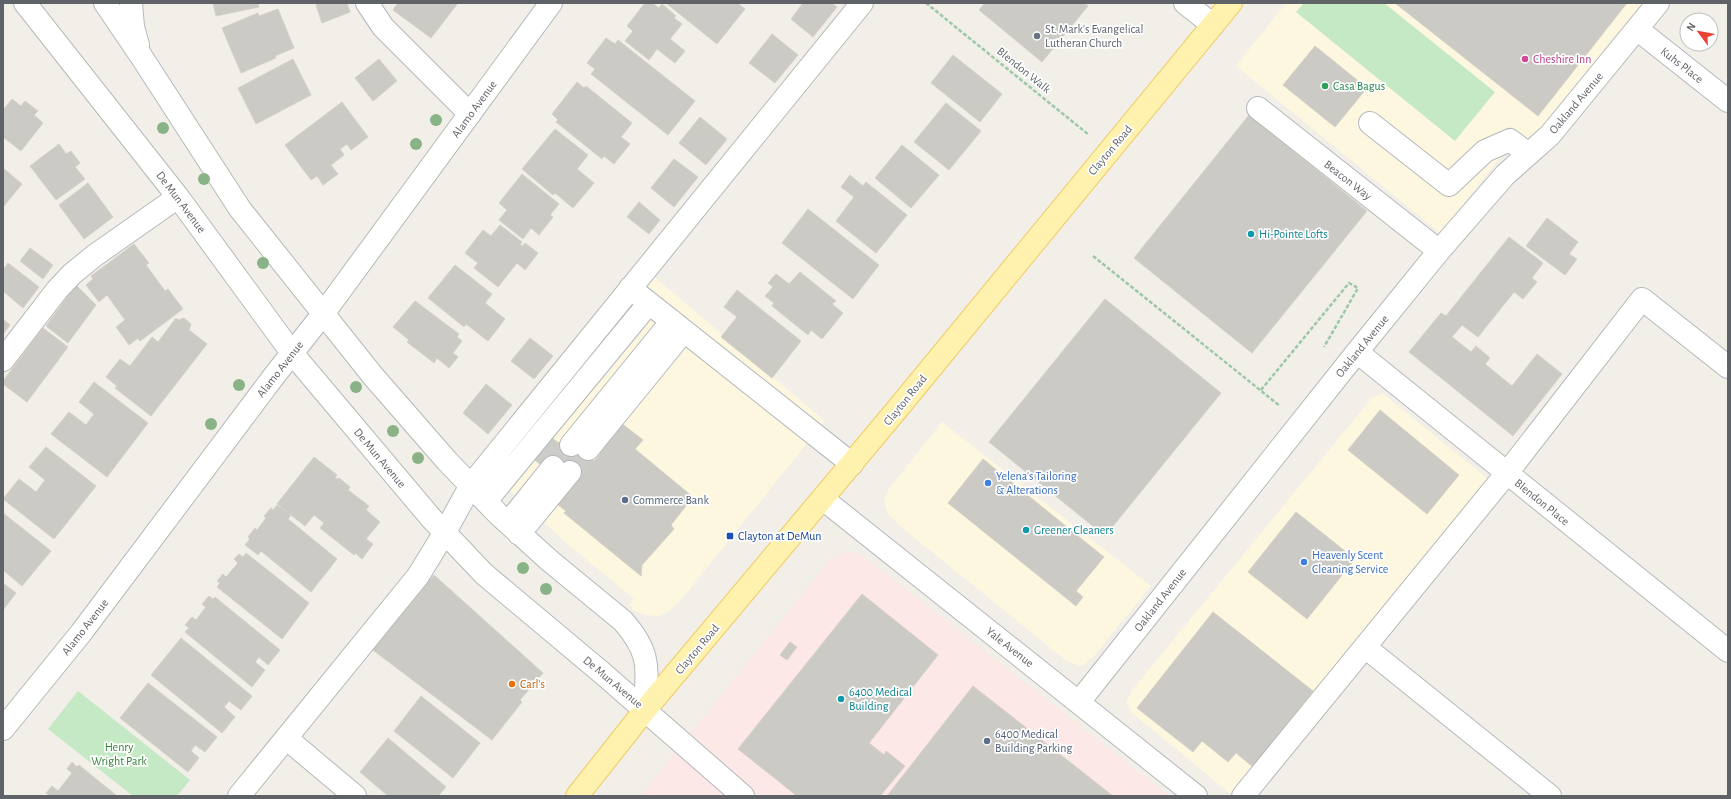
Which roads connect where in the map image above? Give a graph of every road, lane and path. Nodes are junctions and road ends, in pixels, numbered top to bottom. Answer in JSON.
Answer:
{"nodes":[{"id":1,"x":25,"y":3,"type":"edge"},
{"id":2,"x":105,"y":3,"type":"edge"},
{"id":3,"x":131,"y":3,"type":"edge"},
{"id":4,"x":367,"y":3,"type":"edge"},
{"id":5,"x":551,"y":3,"type":"edge"},
{"id":6,"x":862,"y":3,"type":"edge"},
{"id":7,"x":926,"y":3,"type":"edge"},
{"id":8,"x":1185,"y":3,"type":"edge"},
{"id":9,"x":1230,"y":3,"type":"edge"},
{"id":10,"x":1658,"y":3,"type":"edge"},
{"id":11,"x":1212,"y":25,"type":"junction"},
{"id":12,"x":1637,"y":29,"type":"junction"},
{"id":13,"x":141,"y":56,"type":"junction"},
{"id":14,"x":1728,"y":101,"type":"edge"},
{"id":15,"x":1258,"y":108,"type":"dead end"},
{"id":16,"x":470,"y":114,"type":"junction"},
{"id":17,"x":1370,"y":123,"type":"dead end"},
{"id":18,"x":1109,"y":151,"type":"junction"},
{"id":19,"x":1528,"y":154,"type":"junction"},
{"id":20,"x":178,"y":197,"type":"junction"},
{"id":21,"x":1439,"y":251,"type":"junction"},
{"id":22,"x":1094,"y":256,"type":"dead end"},
{"id":23,"x":630,"y":288,"type":"junction"},
{"id":24,"x":323,"y":314,"type":"junction"},
{"id":25,"x":666,"y":317,"type":"junction"},
{"id":26,"x":1357,"y":352,"type":"junction"},
{"id":27,"x":292,"y":353,"type":"junction"},
{"id":28,"x":1321,"y":353,"type":"dead end"},
{"id":29,"x":1725,"y":358,"type":"edge"},
{"id":30,"x":3,"y":360,"type":"edge"},
{"id":31,"x":1261,"y":390,"type":"junction"},
{"id":32,"x":1278,"y":404,"type":"dead end"},
{"id":33,"x":852,"y":464,"type":"junction"},
{"id":34,"x":1507,"y":473,"type":"junction"},
{"id":35,"x":471,"y":485,"type":"junction"},
{"id":36,"x":824,"y":499,"type":"junction"},
{"id":37,"x":502,"y":517,"type":"junction"},
{"id":38,"x":445,"y":532,"type":"junction"},
{"id":39,"x":1365,"y":647,"type":"junction"},
{"id":40,"x":1728,"y":651,"type":"edge"},
{"id":41,"x":1079,"y":702,"type":"junction"},
{"id":42,"x":645,"y":710,"type":"junction"},
{"id":43,"x":3,"y":729,"type":"edge"},
{"id":44,"x":286,"y":738,"type":"junction"},
{"id":45,"x":238,"y":796,"type":"edge"},
{"id":46,"x":355,"y":796,"type":"edge"},
{"id":47,"x":577,"y":796,"type":"edge"},
{"id":48,"x":743,"y":796,"type":"edge"},
{"id":49,"x":1196,"y":796,"type":"edge"},
{"id":50,"x":1243,"y":796,"type":"edge"},
{"id":51,"x":1550,"y":796,"type":"edge"}],
"edges":[{"from":1,"to":20,"type":"street","name":"De Mun Avenue"},
{"from":2,"to":13,"type":"street","name":"De Mun Avenue"},
{"from":3,"to":13,"type":"street"},
{"from":4,"to":16,"type":"street"},
{"from":5,"to":16,"type":"street","name":"Alamo Avenue"},
{"from":6,"to":23,"type":"street"},
{"from":7,"to":18,"type":"path","name":"Blendon Walk"},
{"from":8,"to":11,"type":"street"},
{"from":9,"to":11,"type":"main road","name":"Clayton Road"},
{"from":10,"to":12,"type":"street","name":"Oakland Avenue"},
{"from":11,"to":18,"type":"main road","name":"Clayton Road"},
{"from":12,"to":14,"type":"street","name":"Kuhs Place"},
{"from":12,"to":19,"type":"street","name":"Oakland Avenue"},
{"from":13,"to":24,"type":"street","name":"De Mun Avenue"},
{"from":15,"to":21,"type":"street","name":"Beacon Way"},
{"from":16,"to":24,"type":"street","name":"Alamo Avenue"},
{"from":17,"to":19,"type":"street"},
{"from":18,"to":33,"type":"main road","name":"Clayton Road"},
{"from":19,"to":21,"type":"street","name":"Oakland Avenue"},
{"from":20,"to":27,"type":"street","name":"De Mun Avenue"},
{"from":20,"to":30,"type":"street"},
{"from":21,"to":26,"type":"street","name":"Oakland Avenue"},
{"from":22,"to":31,"type":"path"},
{"from":23,"to":25,"type":"street"},
{"from":23,"to":35,"type":"street"},
{"from":24,"to":27,"type":"street","name":"Alamo Avenue"},
{"from":24,"to":35,"type":"street","name":"De Mun Avenue"},
{"from":25,"to":25,"type":"street"},
{"from":25,"to":33,"type":"street"},
{"from":25,"to":37,"type":"street"},
{"from":26,"to":34,"type":"street","name":"Blendon Place"},
{"from":26,"to":41,"type":"street","name":"Oakland Avenue"},
{"from":27,"to":38,"type":"street","name":"De Mun Avenue"},
{"from":27,"to":43,"type":"street","name":"Alamo Avenue"},
{"from":28,"to":31,"type":"path"},
{"from":29,"to":34,"type":"street"},
{"from":31,"to":32,"type":"path"},
{"from":33,"to":36,"type":"main road","name":"Clayton Road"},
{"from":34,"to":39,"type":"street"},
{"from":34,"to":40,"type":"street","name":"Blendon Place"},
{"from":35,"to":37,"type":"street","name":"De Mun Avenue"},
{"from":35,"to":38,"type":"street"},
{"from":36,"to":41,"type":"street","name":"Yale Avenue"},
{"from":36,"to":42,"type":"main road","name":"Clayton Road"},
{"from":37,"to":37,"type":"street"},
{"from":37,"to":42,"type":"street","name":"De Mun Avenue"},
{"from":38,"to":42,"type":"street","name":"De Mun Avenue"},
{"from":38,"to":44,"type":"street"},
{"from":39,"to":50,"type":"street"},
{"from":39,"to":51,"type":"street"},
{"from":41,"to":49,"type":"street","name":"Yale Avenue"},
{"from":42,"to":47,"type":"main road","name":"Clayton Road"},
{"from":42,"to":48,"type":"street"},
{"from":44,"to":45,"type":"street"},
{"from":44,"to":46,"type":"street"}]}
